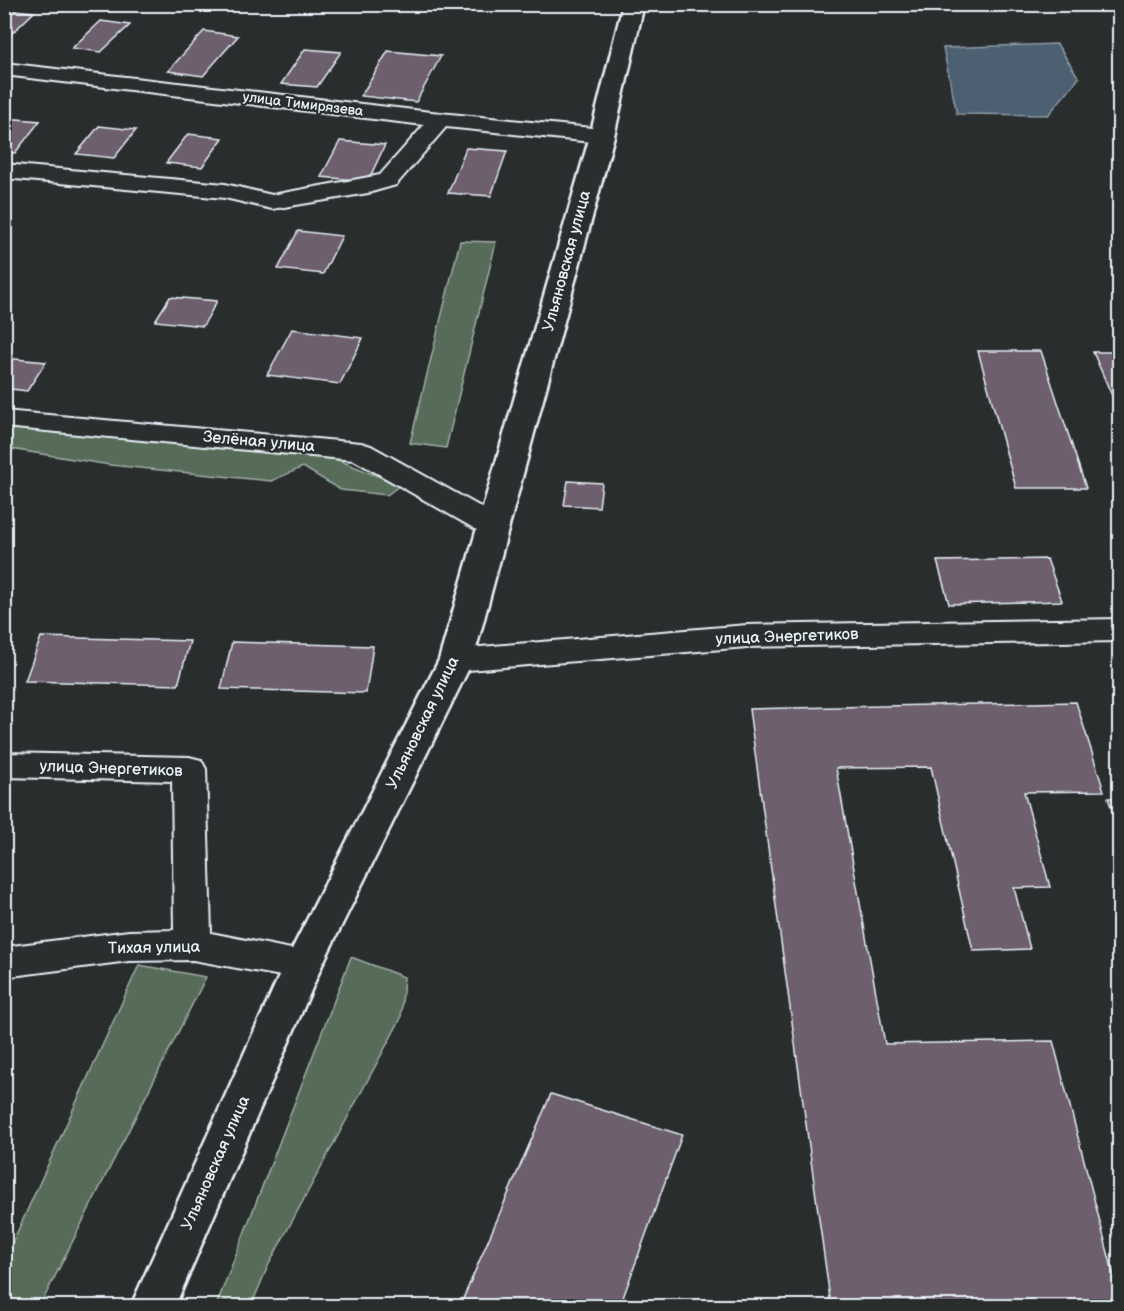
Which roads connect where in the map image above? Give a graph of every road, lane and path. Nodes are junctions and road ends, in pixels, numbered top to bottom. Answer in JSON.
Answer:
{"nodes":[{"id":1,"x":634,"y":4,"type":"edge"},
{"id":2,"x":4,"y":69,"type":"edge"},
{"id":3,"x":440,"y":120,"type":"junction"},
{"id":4,"x":602,"y":136,"type":"junction"},
{"id":5,"x":4,"y":171,"type":"edge"},
{"id":6,"x":4,"y":419,"type":"edge"},
{"id":7,"x":494,"y":527,"type":"junction"},
{"id":8,"x":1119,"y":630,"type":"edge"},
{"id":9,"x":456,"y":660,"type":"junction"},
{"id":10,"x":4,"y":765,"type":"edge"},
{"id":11,"x":193,"y":945,"type":"junction"},
{"id":12,"x":4,"y":962,"type":"edge"},
{"id":13,"x":303,"y":964,"type":"junction"},
{"id":14,"x":153,"y":1306,"type":"edge"}],
"edges":[{"from":1,"to":4,"type":"main road","name":"Ульяновская улица"},
{"from":2,"to":3,"type":"street","name":"улица Тимирязева"},
{"from":3,"to":4,"type":"street","name":"улица Тимирязева"},
{"from":3,"to":5,"type":"street"},
{"from":4,"to":7,"type":"main road","name":"Ульяновская улица"},
{"from":6,"to":7,"type":"street","name":"Зелёная улица"},
{"from":7,"to":9,"type":"main road","name":"Ульяновская улица"},
{"from":8,"to":9,"type":"street","name":"улица Энергетиков"},
{"from":9,"to":13,"type":"main road","name":"Ульяновская улица"},
{"from":10,"to":11,"type":"street","name":"улица Энергетиков"},
{"from":11,"to":12,"type":"street","name":"Тихая улица"},
{"from":11,"to":13,"type":"street","name":"Тихая улица"},
{"from":13,"to":14,"type":"main road","name":"Ульяновская улица"}]}
